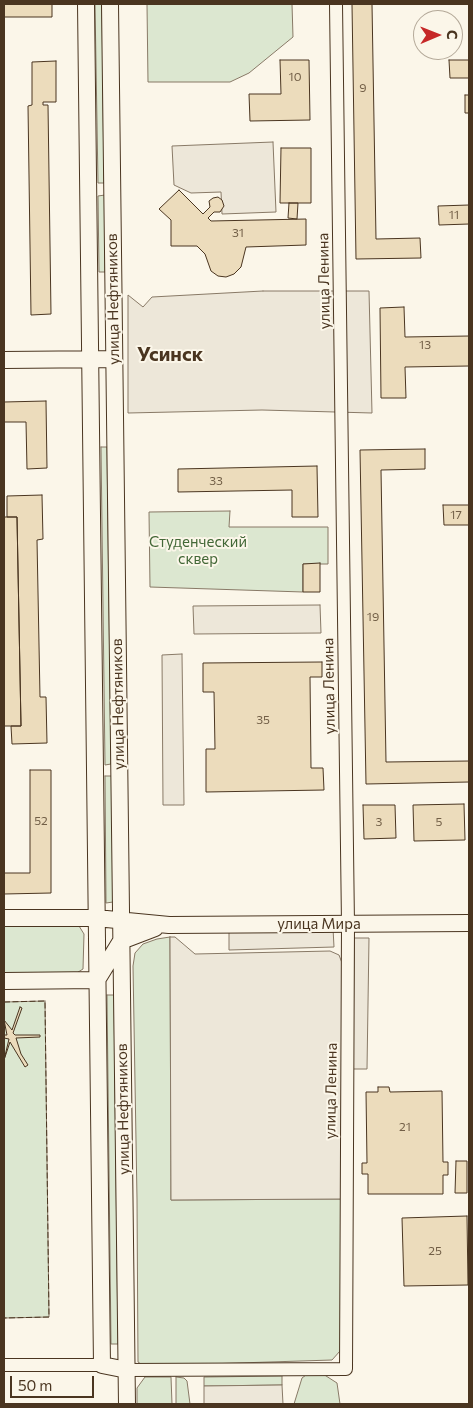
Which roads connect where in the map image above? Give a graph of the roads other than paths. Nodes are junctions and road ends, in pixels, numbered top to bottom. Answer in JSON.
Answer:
{"nodes":[{"id":1,"x":86,"y":4,"type":"edge"},
{"id":2,"x":110,"y":4,"type":"edge"},
{"id":3,"x":336,"y":4,"type":"edge"},
{"id":4,"x":90,"y":359,"type":"junction"},
{"id":5,"x":114,"y":359,"type":"junction"},
{"id":6,"x":4,"y":360,"type":"edge"},
{"id":7,"x":95,"y":770,"type":"junction"},
{"id":8,"x":119,"y":770,"type":"junction"},
{"id":9,"x":4,"y":918,"type":"edge"},
{"id":10,"x":96,"y":918,"type":"junction"},
{"id":11,"x":121,"y":920,"type":"junction"},
{"id":12,"x":469,"y":923,"type":"edge"},
{"id":13,"x":348,"y":924,"type":"junction"},
{"id":14,"x":169,"y":925,"type":"junction"},
{"id":15,"x":121,"y":941,"type":"junction"},
{"id":16,"x":97,"y":980,"type":"junction"},
{"id":17,"x":4,"y":981,"type":"edge"},
{"id":18,"x":4,"y":1365,"type":"edge"},
{"id":19,"x":102,"y":1365,"type":"junction"},
{"id":20,"x":126,"y":1370,"type":"junction"},
{"id":21,"x":127,"y":1404,"type":"edge"}],
"edges":[{"from":1,"to":4,"type":"main road","name":"улица Нефтяников"},
{"from":2,"to":5,"type":"main road","name":"улица Нефтяников"},
{"from":3,"to":13,"type":"street","name":"улица Ленина"},
{"from":4,"to":5,"type":"main road"},
{"from":4,"to":6,"type":"main road"},
{"from":4,"to":7,"type":"main road","name":"улица Нефтяников"},
{"from":5,"to":8,"type":"main road","name":"улица Нефтяников"},
{"from":7,"to":8,"type":"main road"},
{"from":7,"to":10,"type":"main road","name":"улица Нефтяников"},
{"from":8,"to":11,"type":"main road","name":"улица Нефтяников"},
{"from":9,"to":10,"type":"main road","name":"улица Мира"},
{"from":10,"to":11,"type":"main road","name":"улица Мира"},
{"from":10,"to":16,"type":"main road","name":"улица Нефтяников"},
{"from":11,"to":14,"type":"main road","name":"улица Мира"},
{"from":11,"to":15,"type":"main road","name":"улица Нефтяников"},
{"from":12,"to":13,"type":"main road","name":"улица Мира"},
{"from":13,"to":14,"type":"main road","name":"улица Мира"},
{"from":13,"to":20,"type":"street","name":"улица Ленина"},
{"from":14,"to":15,"type":"main road","name":"улица Мира"},
{"from":15,"to":16,"type":"main road"},
{"from":15,"to":20,"type":"main road","name":"улица Нефтяников"},
{"from":16,"to":17,"type":"main road"},
{"from":16,"to":19,"type":"main road","name":"улица Нефтяников"},
{"from":18,"to":19,"type":"street"},
{"from":19,"to":20,"type":"main road"},
{"from":20,"to":21,"type":"main road","name":"улица Нефтяников"}]}
